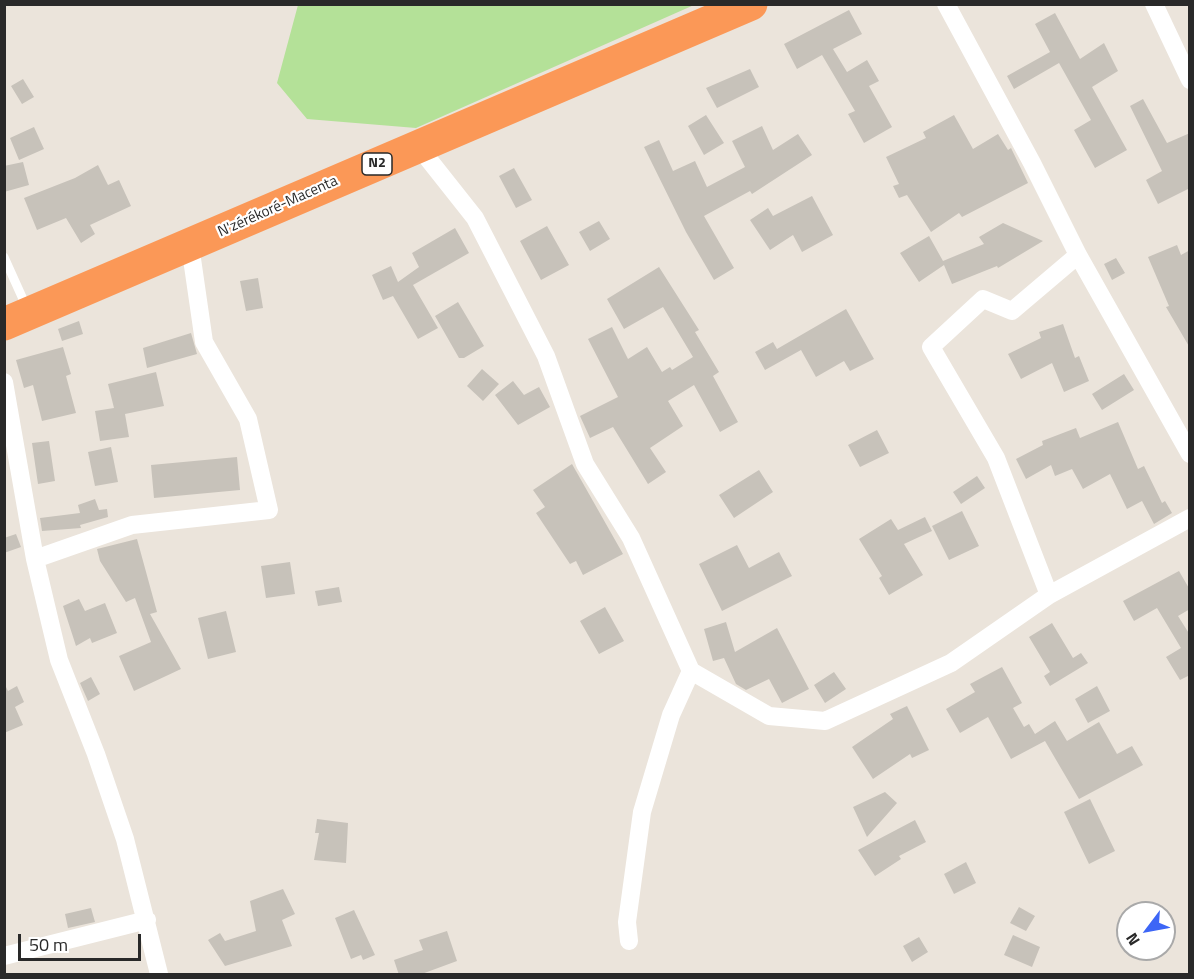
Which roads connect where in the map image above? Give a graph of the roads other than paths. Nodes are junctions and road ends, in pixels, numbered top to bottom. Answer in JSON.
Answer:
{"nodes":[{"id":1,"x":751,"y":4,"type":"edge"},
{"id":2,"x":946,"y":4,"type":"edge"},
{"id":3,"x":1154,"y":4,"type":"edge"},
{"id":4,"x":1190,"y":80,"type":"edge"},
{"id":5,"x":418,"y":146,"type":"junction"},
{"id":6,"x":190,"y":245,"type":"junction"},
{"id":7,"x":1078,"y":255,"type":"junction"},
{"id":8,"x":4,"y":257,"type":"edge"},
{"id":9,"x":17,"y":318,"type":"edge"},
{"id":10,"x":4,"y":382,"type":"edge"},
{"id":11,"x":1190,"y":454,"type":"edge"},
{"id":12,"x":1190,"y":518,"type":"edge"},
{"id":13,"x":35,"y":559,"type":"junction"},
{"id":14,"x":1049,"y":595,"type":"junction"},
{"id":15,"x":692,"y":671,"type":"junction"},
{"id":16,"x":147,"y":920,"type":"junction"},
{"id":17,"x":628,"y":941,"type":"dead end"},
{"id":18,"x":4,"y":956,"type":"edge"},
{"id":19,"x":159,"y":975,"type":"edge"}],
"edges":[{"from":1,"to":5,"type":"highway","name":"N'zérékoré-Macenta","number":"N2"},
{"from":2,"to":7,"type":"street"},
{"from":3,"to":4,"type":"street"},
{"from":5,"to":6,"type":"highway","name":"N'zérékoré-Macenta","number":"N2"},
{"from":5,"to":15,"type":"street"},
{"from":6,"to":9,"type":"highway","name":"N'zérékoré-Macenta","number":"N2"},
{"from":6,"to":13,"type":"street"},
{"from":7,"to":11,"type":"street"},
{"from":7,"to":14,"type":"street"},
{"from":8,"to":9,"type":"lane"},
{"from":10,"to":13,"type":"street"},
{"from":12,"to":14,"type":"street"},
{"from":13,"to":16,"type":"street"},
{"from":14,"to":15,"type":"street"},
{"from":15,"to":17,"type":"street"},
{"from":16,"to":18,"type":"street"},
{"from":16,"to":19,"type":"street"}]}
